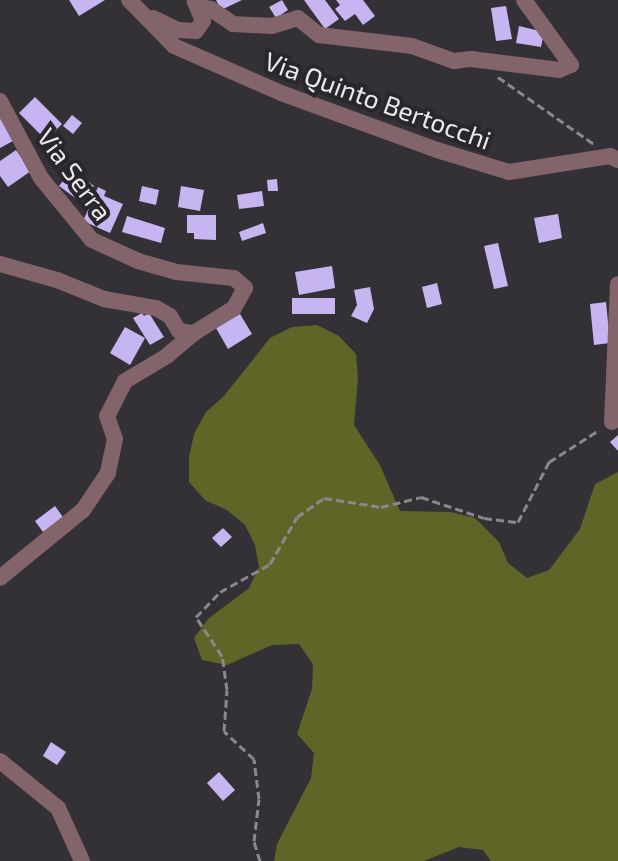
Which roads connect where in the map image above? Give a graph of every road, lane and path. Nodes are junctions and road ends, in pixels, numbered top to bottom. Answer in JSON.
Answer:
{"nodes":[{"id":1,"x":524,"y":0,"type":"edge"},
{"id":2,"x":196,"y":4,"type":"edge"},
{"id":3,"x":135,"y":6,"type":"edge"},
{"id":4,"x":496,"y":76,"type":"dead end"},
{"id":5,"x":0,"y":101,"type":"edge"},
{"id":6,"x":614,"y":158,"type":"edge"},
{"id":7,"x":0,"y":264,"type":"edge"},
{"id":8,"x":618,"y":284,"type":"edge"},
{"id":9,"x":194,"y":333,"type":"junction"},
{"id":10,"x":612,"y":422,"type":"joint"},
{"id":11,"x":0,"y":578,"type":"edge"},
{"id":12,"x":0,"y":761,"type":"edge"},
{"id":13,"x":82,"y":861,"type":"edge"},
{"id":14,"x":260,"y":861,"type":"edge"}],
"edges":[{"from":1,"to":2,"type":"street"},
{"from":2,"to":3,"type":"street"},
{"from":3,"to":6,"type":"street","name":"Via Quinto Bertocchi"},
{"from":4,"to":6,"type":"path"},
{"from":5,"to":9,"type":"street","name":"Via Serra"},
{"from":7,"to":9,"type":"street"},
{"from":8,"to":10,"type":"street"},
{"from":9,"to":11,"type":"street"},
{"from":10,"to":14,"type":"path"},
{"from":12,"to":13,"type":"street"}]}
